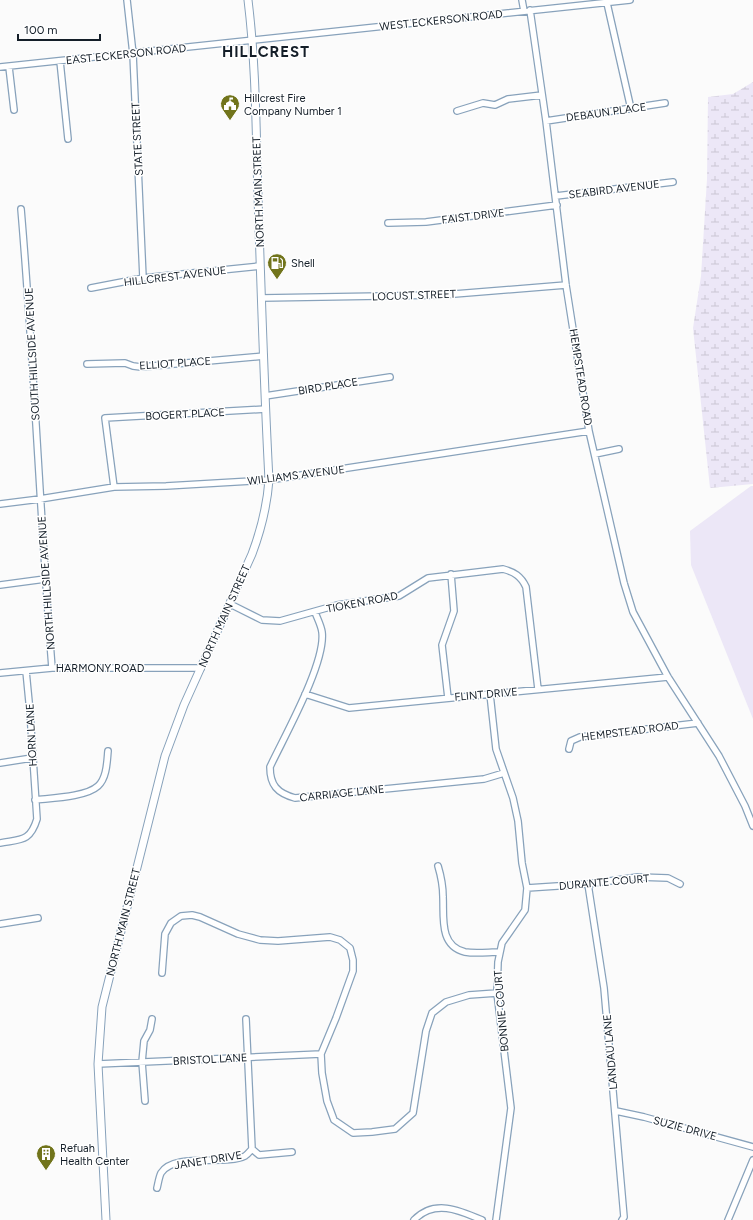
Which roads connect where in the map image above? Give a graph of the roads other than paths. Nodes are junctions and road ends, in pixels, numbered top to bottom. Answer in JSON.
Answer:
{"nodes":[{"id":1,"x":127,"y":0,"type":"edge"},
{"id":2,"x":248,"y":0,"type":"edge"},
{"id":3,"x":522,"y":0,"type":"edge"},
{"id":4,"x":630,"y":0,"type":"edge"},
{"id":5,"x":600,"y":2,"type":"edge"},
{"id":6,"x":607,"y":3,"type":"junction"},
{"id":7,"x":530,"y":10,"type":"junction"},
{"id":8,"x":524,"y":11,"type":"junction"},
{"id":9,"x":252,"y":40,"type":"junction"},
{"id":10,"x":133,"y":54,"type":"junction"},
{"id":11,"x":60,"y":61,"type":"junction"},
{"id":12,"x":9,"y":66,"type":"junction"},
{"id":13,"x":0,"y":68,"type":"edge"},
{"id":14,"x":542,"y":95,"type":"junction"},
{"id":15,"x":665,"y":103,"type":"dead end"},
{"id":16,"x":630,"y":109,"type":"junction"},
{"id":17,"x":14,"y":110,"type":"dead end"},
{"id":18,"x":457,"y":111,"type":"dead end"},
{"id":19,"x":546,"y":121,"type":"junction"},
{"id":20,"x":68,"y":139,"type":"dead end"},
{"id":21,"x":673,"y":182,"type":"dead end"},
{"id":22,"x":556,"y":196,"type":"junction"},
{"id":23,"x":557,"y":204,"type":"junction"},
{"id":24,"x":21,"y":209,"type":"dead end"},
{"id":25,"x":388,"y":223,"type":"dead end"},
{"id":26,"x":260,"y":266,"type":"junction"},
{"id":27,"x":143,"y":278,"type":"junction"},
{"id":28,"x":566,"y":285,"type":"junction"},
{"id":29,"x":91,"y":288,"type":"dead end"},
{"id":30,"x":262,"y":298,"type":"junction"},
{"id":31,"x":264,"y":356,"type":"junction"},
{"id":32,"x":87,"y":364,"type":"dead end"},
{"id":33,"x":390,"y":377,"type":"dead end"},
{"id":34,"x":265,"y":396,"type":"junction"},
{"id":35,"x":266,"y":409,"type":"junction"},
{"id":36,"x":590,"y":431,"type":"junction"},
{"id":37,"x":619,"y":449,"type":"dead end"},
{"id":38,"x":596,"y":454,"type":"junction"},
{"id":39,"x":269,"y":480,"type":"junction"},
{"id":40,"x":114,"y":487,"type":"junction"},
{"id":41,"x":40,"y":499,"type":"junction"},
{"id":42,"x":0,"y":504,"type":"edge"},
{"id":43,"x":451,"y":574,"type":"junction"},
{"id":44,"x":45,"y":580,"type":"junction"},
{"id":45,"x":0,"y":585,"type":"edge"},
{"id":46,"x":230,"y":604,"type":"junction"},
{"id":47,"x":315,"y":612,"type":"junction"},
{"id":48,"x":52,"y":668,"type":"junction"},
{"id":49,"x":201,"y":668,"type":"junction"},
{"id":50,"x":26,"y":671,"type":"junction"},
{"id":51,"x":0,"y":673,"type":"edge"},
{"id":52,"x":668,"y":676,"type":"junction"},
{"id":53,"x":538,"y":689,"type":"junction"},
{"id":54,"x":305,"y":694,"type":"junction"},
{"id":55,"x":490,"y":694,"type":"junction"},
{"id":56,"x":448,"y":698,"type":"junction"},
{"id":57,"x":698,"y":723,"type":"junction"},
{"id":58,"x":569,"y":749,"type":"dead end"},
{"id":59,"x":108,"y":751,"type":"dead end"},
{"id":60,"x":32,"y":758,"type":"junction"},
{"id":61,"x":0,"y":763,"type":"edge"},
{"id":62,"x":504,"y":773,"type":"junction"},
{"id":63,"x":35,"y":800,"type":"junction"},
{"id":64,"x":753,"y":826,"type":"edge"},
{"id":65,"x":0,"y":843,"type":"edge"},
{"id":66,"x":438,"y":866,"type":"dead end"},
{"id":67,"x":588,"y":884,"type":"junction"},
{"id":68,"x":680,"y":884,"type":"dead end"},
{"id":69,"x":527,"y":888,"type":"junction"},
{"id":70,"x":38,"y":918,"type":"dead end"},
{"id":71,"x":0,"y":924,"type":"edge"},
{"id":72,"x":500,"y":952,"type":"junction"},
{"id":73,"x":162,"y":973,"type":"dead end"},
{"id":74,"x":497,"y":993,"type":"junction"},
{"id":75,"x":152,"y":1019,"type":"dead end"},
{"id":76,"x":246,"y":1019,"type":"dead end"},
{"id":77,"x":321,"y":1054,"type":"junction"},
{"id":78,"x":247,"y":1057,"type":"junction"},
{"id":79,"x":142,"y":1062,"type":"junction"},
{"id":80,"x":98,"y":1064,"type":"junction"},
{"id":81,"x":145,"y":1101,"type":"dead end"},
{"id":82,"x":616,"y":1111,"type":"junction"},
{"id":83,"x":753,"y":1147,"type":"edge"},
{"id":84,"x":252,"y":1149,"type":"junction"},
{"id":85,"x":292,"y":1152,"type":"dead end"},
{"id":86,"x":753,"y":1160,"type":"edge"},
{"id":87,"x":157,"y":1188,"type":"dead end"},
{"id":88,"x":106,"y":1220,"type":"edge"},
{"id":89,"x":414,"y":1220,"type":"edge"},
{"id":90,"x":482,"y":1220,"type":"edge"},
{"id":91,"x":496,"y":1220,"type":"edge"},
{"id":92,"x":622,"y":1220,"type":"edge"},
{"id":93,"x":728,"y":1220,"type":"edge"}],
"edges":[{"from":1,"to":10,"type":"street","name":"STATE STREET"},
{"from":2,"to":9,"type":"main road","name":"NORTH MAIN STREET"},
{"from":3,"to":8,"type":"street"},
{"from":4,"to":6,"type":"street","name":"WEST ECKERSON ROAD"},
{"from":5,"to":6,"type":"street","name":"WEST ECKERSON ROAD"},
{"from":5,"to":7,"type":"street","name":"WEST ECKERSON ROAD"},
{"from":6,"to":16,"type":"street"},
{"from":7,"to":8,"type":"street","name":"WEST ECKERSON ROAD"},
{"from":7,"to":14,"type":"street","name":"HEMPSTEAD ROAD"},
{"from":8,"to":9,"type":"street","name":"WEST ECKERSON ROAD"},
{"from":9,"to":10,"type":"street","name":"EAST ECKERSON ROAD"},
{"from":9,"to":26,"type":"main road","name":"NORTH MAIN STREET"},
{"from":10,"to":11,"type":"street","name":"EAST ECKERSON ROAD"},
{"from":10,"to":27,"type":"street","name":"STATE STREET"},
{"from":11,"to":12,"type":"street","name":"EAST ECKERSON ROAD"},
{"from":11,"to":20,"type":"street"},
{"from":12,"to":13,"type":"street","name":"EAST ECKERSON ROAD"},
{"from":12,"to":17,"type":"street"},
{"from":14,"to":18,"type":"street"},
{"from":14,"to":19,"type":"street","name":"HEMPSTEAD ROAD"},
{"from":15,"to":16,"type":"street","name":"DEBAUN PLACE"},
{"from":16,"to":19,"type":"street","name":"DEBAUN PLACE"},
{"from":19,"to":22,"type":"street","name":"HEMPSTEAD ROAD"},
{"from":21,"to":22,"type":"street","name":"SEABIRD AVENUE"},
{"from":22,"to":23,"type":"street","name":"HEMPSTEAD ROAD"},
{"from":23,"to":25,"type":"street","name":"FAIST DRIVE"},
{"from":23,"to":28,"type":"street","name":"HEMPSTEAD ROAD"},
{"from":24,"to":41,"type":"street","name":"SOUTH HILLSIDE AVENUE"},
{"from":26,"to":27,"type":"street","name":"HILLCREST AVENUE"},
{"from":26,"to":30,"type":"main road","name":"NORTH MAIN STREET"},
{"from":27,"to":29,"type":"street","name":"HILLCREST AVENUE"},
{"from":28,"to":30,"type":"street","name":"LOCUST STREET"},
{"from":28,"to":36,"type":"street","name":"HEMPSTEAD ROAD"},
{"from":30,"to":31,"type":"main road","name":"NORTH MAIN STREET"},
{"from":31,"to":32,"type":"street","name":"ELLIOT PLACE"},
{"from":31,"to":34,"type":"main road","name":"NORTH MAIN STREET"},
{"from":33,"to":34,"type":"street","name":"BIRD PLACE"},
{"from":34,"to":35,"type":"main road","name":"NORTH MAIN STREET"},
{"from":35,"to":39,"type":"main road","name":"NORTH MAIN STREET"},
{"from":35,"to":40,"type":"street","name":"BOGERT PLACE"},
{"from":36,"to":38,"type":"street","name":"HEMPSTEAD ROAD"},
{"from":36,"to":39,"type":"street","name":"WILLIAMS AVENUE"},
{"from":37,"to":38,"type":"street"},
{"from":38,"to":52,"type":"street","name":"HEMPSTEAD ROAD"},
{"from":39,"to":40,"type":"street","name":"WILLIAMS AVENUE"},
{"from":39,"to":46,"type":"main road","name":"NORTH MAIN STREET"},
{"from":40,"to":41,"type":"street","name":"WILLIAMS AVENUE"},
{"from":41,"to":42,"type":"street","name":"WILLIAMS AVENUE"},
{"from":41,"to":44,"type":"street","name":"NORTH HILLSIDE AVENUE"},
{"from":43,"to":47,"type":"street","name":"TIOKEN ROAD"},
{"from":43,"to":53,"type":"street","name":"TIOKEN ROAD"},
{"from":43,"to":56,"type":"street"},
{"from":44,"to":45,"type":"street"},
{"from":44,"to":48,"type":"street","name":"NORTH HILLSIDE AVENUE"},
{"from":46,"to":47,"type":"street","name":"TIOKEN ROAD"},
{"from":46,"to":49,"type":"main road","name":"NORTH MAIN STREET"},
{"from":47,"to":54,"type":"street","name":"CARRIAGE LANE"},
{"from":48,"to":49,"type":"street","name":"HARMONY ROAD"},
{"from":48,"to":50,"type":"street","name":"HARMONY ROAD"},
{"from":49,"to":80,"type":"main road","name":"NORTH MAIN STREET"},
{"from":50,"to":51,"type":"street","name":"HARMONY ROAD"},
{"from":50,"to":60,"type":"street","name":"HORN LANE"},
{"from":52,"to":53,"type":"street","name":"FLINT DRIVE"},
{"from":52,"to":57,"type":"street","name":"HEMPSTEAD ROAD"},
{"from":53,"to":55,"type":"street","name":"FLINT DRIVE"},
{"from":54,"to":56,"type":"street","name":"FLINT DRIVE"},
{"from":54,"to":62,"type":"street","name":"CARRIAGE LANE"},
{"from":55,"to":56,"type":"street","name":"FLINT DRIVE"},
{"from":55,"to":62,"type":"street","name":"BONNIE COURT"},
{"from":57,"to":58,"type":"street","name":"HEMPSTEAD ROAD"},
{"from":57,"to":64,"type":"street","name":"HEMPSTEAD ROAD"},
{"from":59,"to":63,"type":"street"},
{"from":60,"to":61,"type":"street"},
{"from":60,"to":63,"type":"street","name":"HORN LANE"},
{"from":62,"to":69,"type":"street","name":"BONNIE COURT"},
{"from":63,"to":65,"type":"street","name":"HORN LANE"},
{"from":66,"to":72,"type":"street"},
{"from":67,"to":68,"type":"street","name":"DURANTE COURT"},
{"from":67,"to":69,"type":"street","name":"DURANTE COURT"},
{"from":67,"to":82,"type":"street","name":"LANDAU LANE"},
{"from":69,"to":72,"type":"street","name":"BONNIE COURT"},
{"from":70,"to":71,"type":"street"},
{"from":72,"to":74,"type":"street","name":"BONNIE COURT"},
{"from":73,"to":77,"type":"street"},
{"from":74,"to":77,"type":"street"},
{"from":74,"to":91,"type":"street","name":"BONNIE COURT"},
{"from":75,"to":79,"type":"street"},
{"from":76,"to":78,"type":"street","name":"JANET DRIVE"},
{"from":77,"to":78,"type":"street","name":"BRISTOL LANE"},
{"from":78,"to":79,"type":"street","name":"BRISTOL LANE"},
{"from":78,"to":84,"type":"street","name":"JANET DRIVE"},
{"from":79,"to":80,"type":"street","name":"BRISTOL LANE"},
{"from":79,"to":81,"type":"street"},
{"from":80,"to":88,"type":"main road","name":"NORTH MAIN STREET"},
{"from":82,"to":83,"type":"street","name":"SUZIE DRIVE"},
{"from":82,"to":92,"type":"street","name":"LANDAU LANE"},
{"from":84,"to":85,"type":"street"},
{"from":84,"to":87,"type":"street","name":"JANET DRIVE"},
{"from":86,"to":93,"type":"street"},
{"from":89,"to":90,"type":"street"}]}
